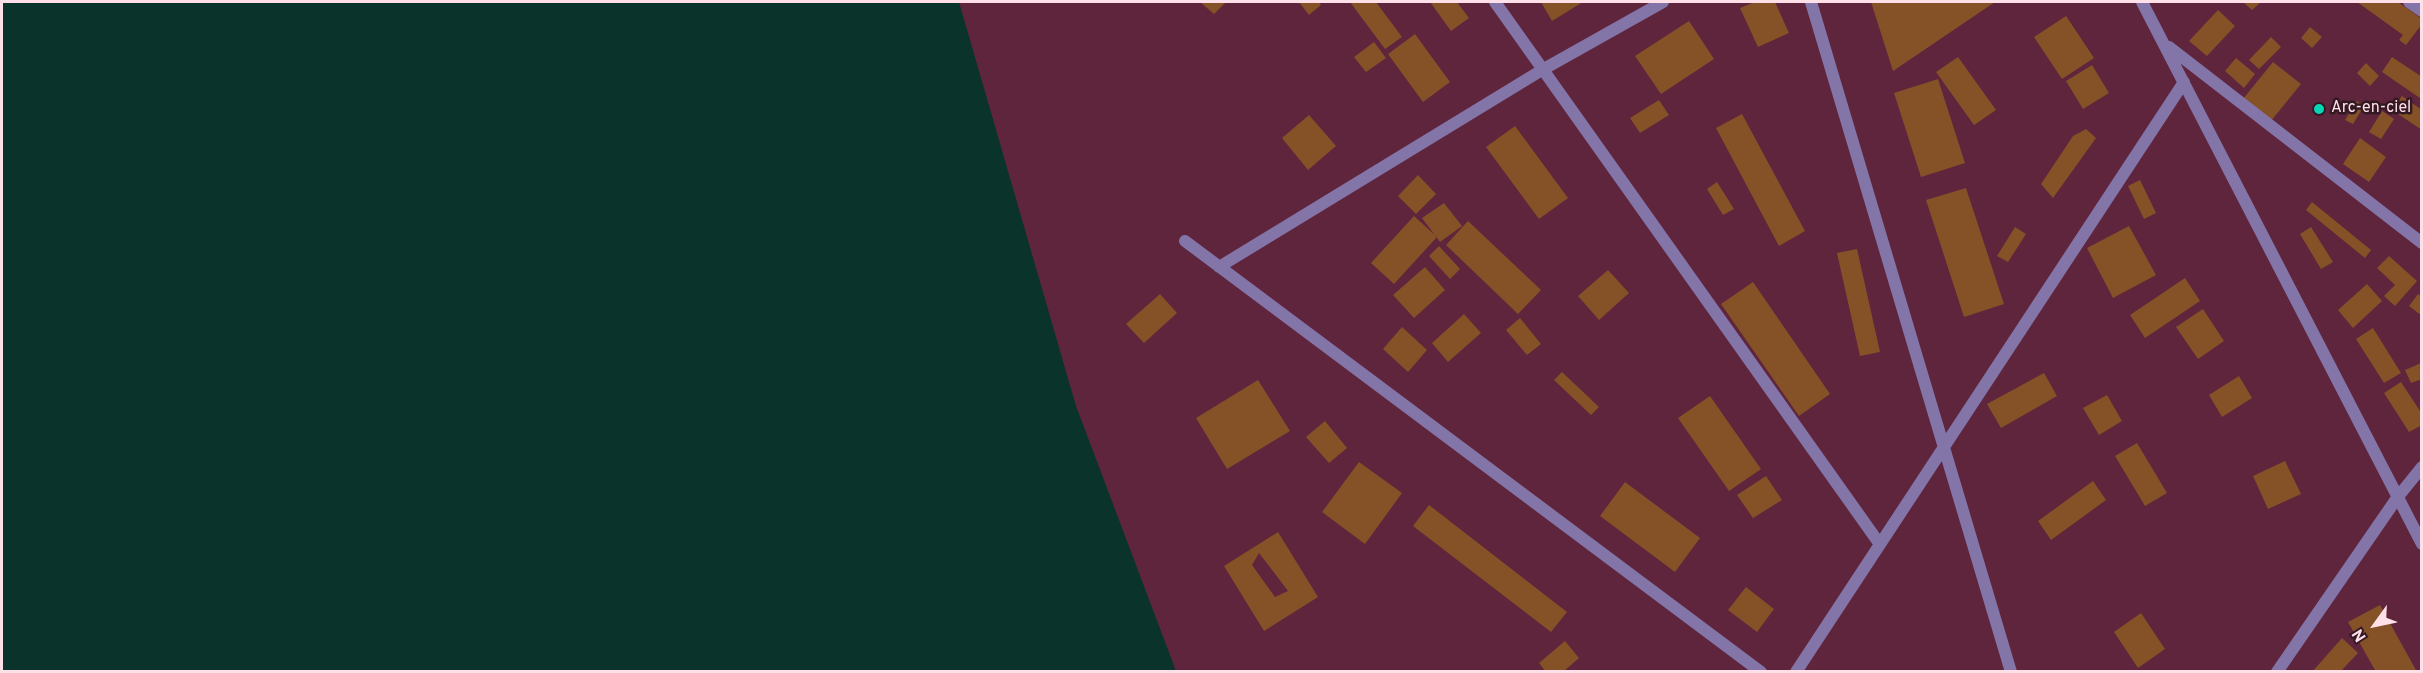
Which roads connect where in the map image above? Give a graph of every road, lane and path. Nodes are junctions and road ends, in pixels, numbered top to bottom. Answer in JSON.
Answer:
{"nodes":[{"id":1,"x":1495,"y":2,"type":"edge"},
{"id":2,"x":1663,"y":2,"type":"edge"},
{"id":3,"x":1811,"y":2,"type":"edge"},
{"id":4,"x":2142,"y":2,"type":"edge"},
{"id":5,"x":2409,"y":2,"type":"edge"},
{"id":6,"x":2421,"y":11,"type":"edge"},
{"id":7,"x":2164,"y":44,"type":"junction"},
{"id":8,"x":1542,"y":70,"type":"junction"},
{"id":9,"x":2184,"y":82,"type":"junction"},
{"id":10,"x":1185,"y":241,"type":"dead end"},
{"id":11,"x":2421,"y":243,"type":"edge"},
{"id":12,"x":1219,"y":267,"type":"junction"},
{"id":13,"x":1944,"y":446,"type":"junction"},
{"id":14,"x":2421,"y":467,"type":"edge"},
{"id":15,"x":2397,"y":498,"type":"junction"},
{"id":16,"x":1880,"y":543,"type":"junction"},
{"id":17,"x":2421,"y":544,"type":"edge"},
{"id":18,"x":1761,"y":672,"type":"edge"},
{"id":19,"x":1796,"y":672,"type":"edge"},
{"id":20,"x":2011,"y":672,"type":"edge"},
{"id":21,"x":2277,"y":672,"type":"edge"}],
"edges":[{"from":1,"to":8,"type":"street"},
{"from":2,"to":8,"type":"street"},
{"from":3,"to":13,"type":"street"},
{"from":4,"to":7,"type":"street"},
{"from":5,"to":6,"type":"street"},
{"from":7,"to":9,"type":"street"},
{"from":7,"to":11,"type":"street"},
{"from":8,"to":12,"type":"street"},
{"from":8,"to":16,"type":"street"},
{"from":9,"to":13,"type":"street"},
{"from":9,"to":15,"type":"street"},
{"from":10,"to":12,"type":"street"},
{"from":12,"to":18,"type":"street"},
{"from":13,"to":16,"type":"street"},
{"from":13,"to":20,"type":"street"},
{"from":14,"to":15,"type":"street"},
{"from":15,"to":17,"type":"street"},
{"from":15,"to":21,"type":"street"},
{"from":16,"to":19,"type":"street"}]}
